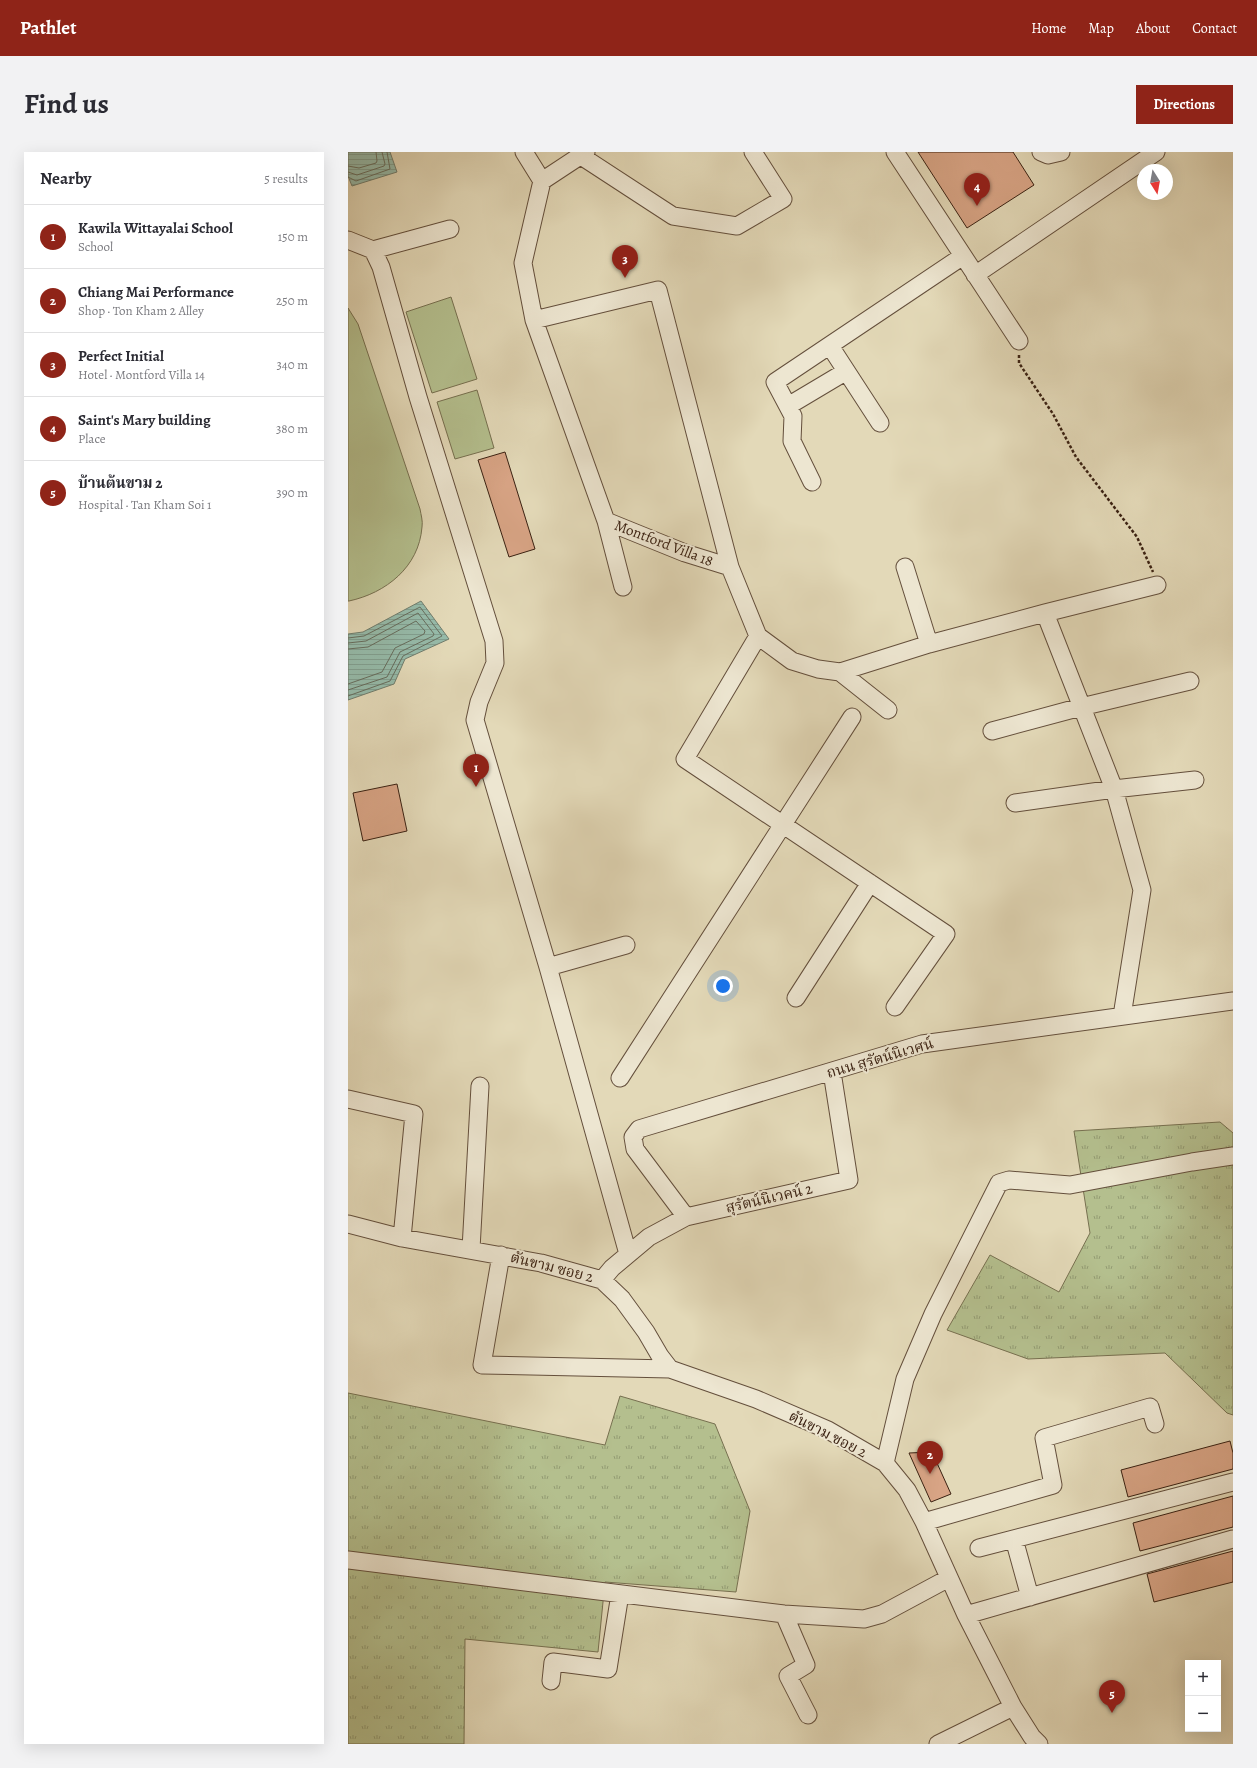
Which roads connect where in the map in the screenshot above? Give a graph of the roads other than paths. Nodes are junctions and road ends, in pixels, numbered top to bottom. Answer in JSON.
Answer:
{"nodes":[{"id":1,"x":524,"y":152,"type":"edge"},
{"id":2,"x":753,"y":152,"type":"edge"},
{"id":3,"x":894,"y":152,"type":"edge"},
{"id":4,"x":1041,"y":152,"type":"edge"},
{"id":5,"x":1061,"y":152,"type":"edge"},
{"id":6,"x":1156,"y":152,"type":"edge"},
{"id":7,"x":583,"y":154,"type":"edge"},
{"id":8,"x":542,"y":181,"type":"junction"},
{"id":9,"x":450,"y":229,"type":"dead end"},
{"id":10,"x":348,"y":240,"type":"edge"},
{"id":11,"x":373,"y":250,"type":"junction"},
{"id":12,"x":963,"y":256,"type":"junction"},
{"id":13,"x":975,"y":275,"type":"junction"},
{"id":14,"x":534,"y":320,"type":"junction"},
{"id":15,"x":1019,"y":341,"type":"road end"},
{"id":16,"x":830,"y":346,"type":"junction"},
{"id":17,"x":845,"y":372,"type":"junction"},
{"id":18,"x":788,"y":406,"type":"junction"},
{"id":19,"x":880,"y":423,"type":"dead end"},
{"id":20,"x":812,"y":482,"type":"dead end"},
{"id":21,"x":606,"y":520,"type":"junction"},
{"id":22,"x":730,"y":567,"type":"junction"},
{"id":23,"x":905,"y":567,"type":"dead end"},
{"id":24,"x":1157,"y":585,"type":"road end"},
{"id":25,"x":623,"y":587,"type":"dead end"},
{"id":26,"x":1045,"y":613,"type":"junction"},
{"id":27,"x":758,"y":636,"type":"junction"},
{"id":28,"x":929,"y":644,"type":"junction"},
{"id":29,"x":840,"y":672,"type":"junction"},
{"id":30,"x":1190,"y":681,"type":"dead end"},
{"id":31,"x":1081,"y":707,"type":"junction"},
{"id":32,"x":888,"y":710,"type":"dead end"},
{"id":33,"x":852,"y":716,"type":"dead end"},
{"id":34,"x":992,"y":731,"type":"dead end"},
{"id":35,"x":1195,"y":780,"type":"dead end"},
{"id":36,"x":1114,"y":789,"type":"junction"},
{"id":37,"x":1015,"y":804,"type":"dead end"},
{"id":38,"x":782,"y":824,"type":"junction"},
{"id":39,"x":870,"y":883,"type":"junction"},
{"id":40,"x":626,"y":945,"type":"dead end"},
{"id":41,"x":548,"y":967,"type":"junction"},
{"id":42,"x":796,"y":998,"type":"dead end"},
{"id":43,"x":1233,"y":1001,"type":"edge"},
{"id":44,"x":895,"y":1008,"type":"dead end"},
{"id":45,"x":1122,"y":1016,"type":"junction"},
{"id":46,"x":832,"y":1072,"type":"junction"},
{"id":47,"x":620,"y":1078,"type":"dead end"},
{"id":48,"x":480,"y":1086,"type":"dead end"},
{"id":49,"x":348,"y":1099,"type":"edge"},
{"id":50,"x":1233,"y":1156,"type":"edge"},
{"id":51,"x":686,"y":1217,"type":"junction"},
{"id":52,"x":348,"y":1224,"type":"edge"},
{"id":53,"x":402,"y":1238,"type":"junction"},
{"id":54,"x":471,"y":1249,"type":"junction"},
{"id":55,"x":628,"y":1254,"type":"junction"},
{"id":56,"x":501,"y":1255,"type":"junction"},
{"id":57,"x":602,"y":1280,"type":"junction"},
{"id":58,"x":670,"y":1369,"type":"junction"},
{"id":59,"x":1155,"y":1424,"type":"dead end"},
{"id":60,"x":885,"y":1463,"type":"junction"},
{"id":61,"x":1233,"y":1482,"type":"edge"},
{"id":62,"x":924,"y":1522,"type":"junction"},
{"id":63,"x":1014,"y":1539,"type":"junction"},
{"id":64,"x":1233,"y":1540,"type":"edge"},
{"id":65,"x":979,"y":1548,"type":"dead end"},
{"id":66,"x":348,"y":1560,"type":"edge"},
{"id":67,"x":949,"y":1578,"type":"junction"},
{"id":68,"x":620,"y":1594,"type":"junction"},
{"id":69,"x":1030,"y":1597,"type":"junction"},
{"id":70,"x":784,"y":1614,"type":"junction"},
{"id":71,"x":966,"y":1615,"type":"junction"},
{"id":72,"x":551,"y":1681,"type":"dead end"},
{"id":73,"x":1013,"y":1707,"type":"junction"},
{"id":74,"x":808,"y":1715,"type":"dead end"},
{"id":75,"x":1031,"y":1742,"type":"edge"},
{"id":76,"x":938,"y":1744,"type":"edge"}],
"edges":[{"from":1,"to":8,"type":"street"},
{"from":2,"to":7,"type":"street"},
{"from":3,"to":12,"type":"street"},
{"from":4,"to":5,"type":"street"},
{"from":6,"to":13,"type":"street"},
{"from":7,"to":8,"type":"street"},
{"from":8,"to":14,"type":"street","name":"Montford Villa 18"},
{"from":9,"to":11,"type":"street"},
{"from":10,"to":11,"type":"street"},
{"from":11,"to":41,"type":"street"},
{"from":12,"to":13,"type":"street"},
{"from":12,"to":16,"type":"street"},
{"from":13,"to":15,"type":"street"},
{"from":14,"to":21,"type":"street","name":"Montford Villa 18"},
{"from":14,"to":22,"type":"street"},
{"from":16,"to":17,"type":"street"},
{"from":16,"to":18,"type":"street"},
{"from":17,"to":18,"type":"street"},
{"from":17,"to":19,"type":"street"},
{"from":18,"to":20,"type":"street"},
{"from":21,"to":22,"type":"street","name":"Montford Villa 18"},
{"from":21,"to":25,"type":"street"},
{"from":22,"to":27,"type":"street","name":"Montford Villa 18"},
{"from":23,"to":28,"type":"street"},
{"from":24,"to":26,"type":"street"},
{"from":26,"to":28,"type":"street"},
{"from":26,"to":31,"type":"street"},
{"from":27,"to":29,"type":"street"},
{"from":27,"to":38,"type":"street"},
{"from":28,"to":29,"type":"street"},
{"from":29,"to":32,"type":"street"},
{"from":30,"to":31,"type":"street"},
{"from":31,"to":34,"type":"street"},
{"from":31,"to":36,"type":"street"},
{"from":33,"to":38,"type":"street"},
{"from":35,"to":36,"type":"street"},
{"from":36,"to":37,"type":"street"},
{"from":36,"to":45,"type":"street"},
{"from":38,"to":39,"type":"street"},
{"from":38,"to":47,"type":"street"},
{"from":39,"to":42,"type":"street"},
{"from":39,"to":44,"type":"street"},
{"from":40,"to":41,"type":"street"},
{"from":41,"to":55,"type":"street"},
{"from":43,"to":45,"type":"street","name":"ถนน สุรัตน์นิเวศน์"},
{"from":45,"to":46,"type":"street","name":"ถนน สุรัตน์นิเวศน์"},
{"from":46,"to":51,"type":"street","name":"สุรัตน์นิเวคน์ 2"},
{"from":46,"to":51,"type":"street","name":"ถนน สุรัตน์นิเวศน์"},
{"from":48,"to":54,"type":"street"},
{"from":49,"to":53,"type":"street"},
{"from":50,"to":60,"type":"street"},
{"from":51,"to":55,"type":"street","name":"สุรัตน์นิเวคน์ 2"},
{"from":52,"to":53,"type":"street","name":"ตันขาม ซอย 2"},
{"from":53,"to":54,"type":"street","name":"ตันขาม ซอย 2"},
{"from":54,"to":56,"type":"street","name":"ตันขาม ซอย 2"},
{"from":55,"to":57,"type":"street","name":"สุรัตน์นิเวคน์ 2"},
{"from":56,"to":57,"type":"street","name":"ตันขาม ซอย 2"},
{"from":56,"to":58,"type":"street"},
{"from":57,"to":58,"type":"street","name":"ตันขาม ซอย 2"},
{"from":58,"to":60,"type":"street","name":"ตันขาม ซอย 2"},
{"from":59,"to":62,"type":"street"},
{"from":60,"to":62,"type":"street"},
{"from":61,"to":63,"type":"street"},
{"from":62,"to":67,"type":"street"},
{"from":63,"to":65,"type":"street"},
{"from":63,"to":69,"type":"street"},
{"from":64,"to":69,"type":"street"},
{"from":66,"to":68,"type":"street"},
{"from":67,"to":70,"type":"street"},
{"from":67,"to":71,"type":"street"},
{"from":68,"to":70,"type":"street"},
{"from":68,"to":72,"type":"street"},
{"from":69,"to":71,"type":"street"},
{"from":70,"to":74,"type":"street"},
{"from":71,"to":73,"type":"street"},
{"from":73,"to":75,"type":"street"},
{"from":73,"to":76,"type":"street"}]}
